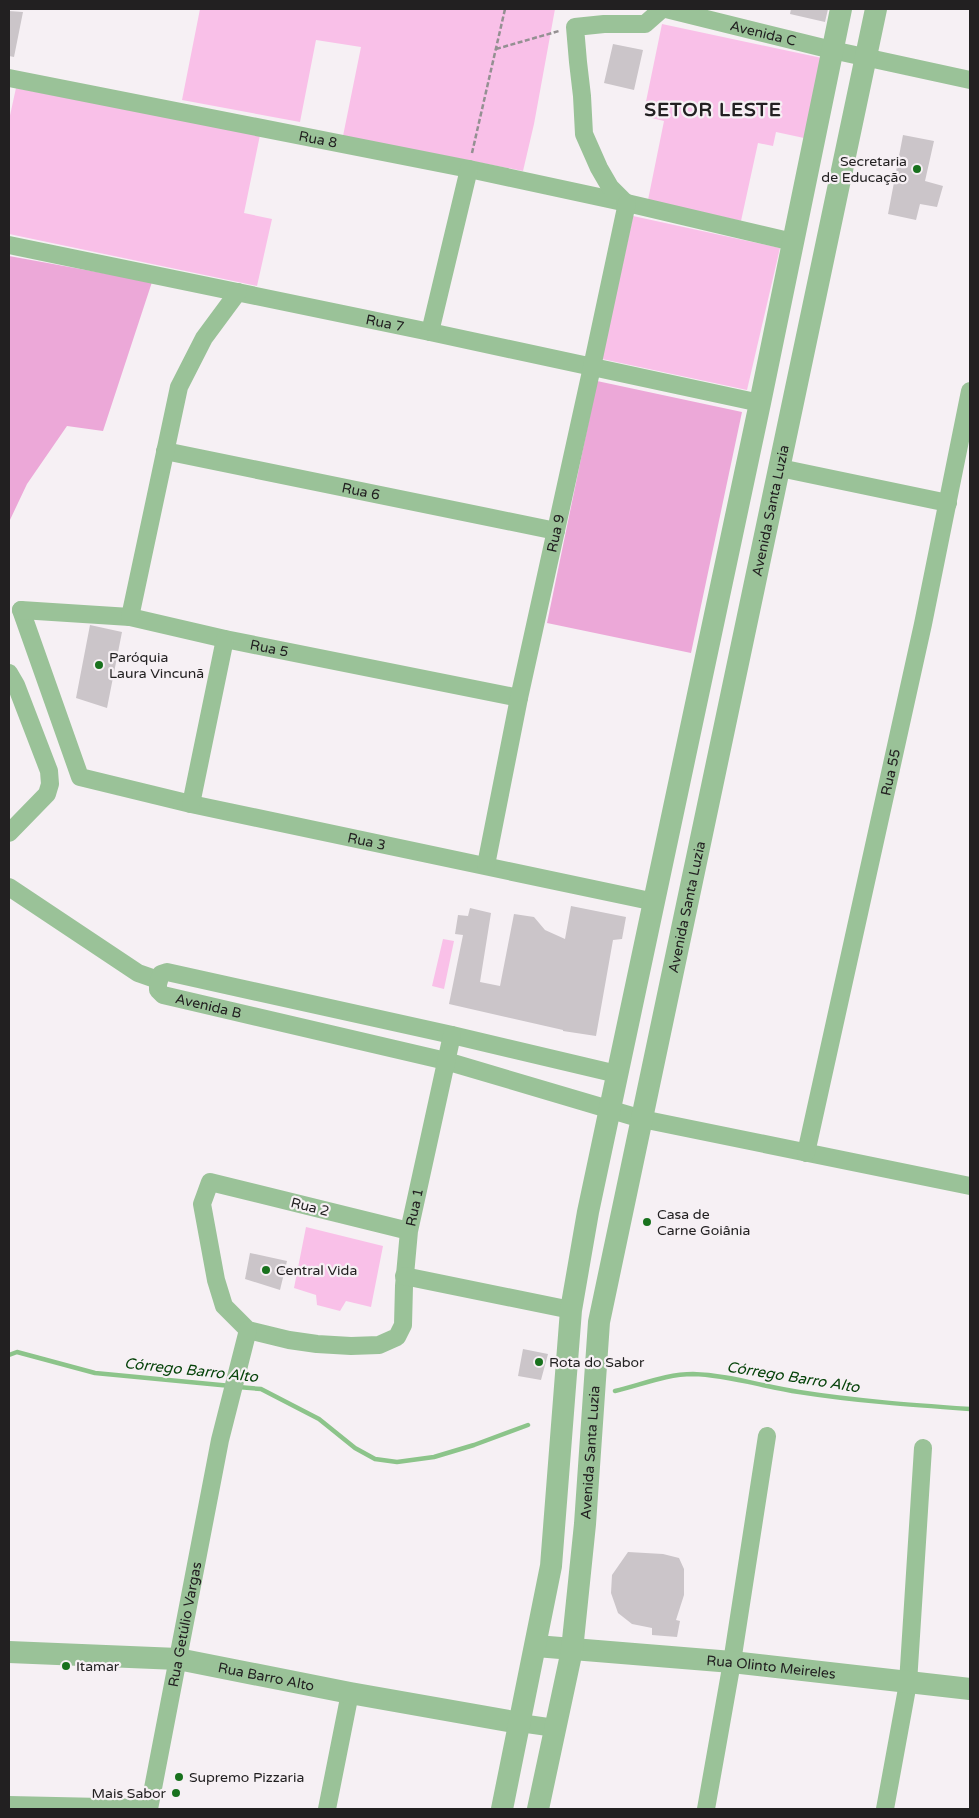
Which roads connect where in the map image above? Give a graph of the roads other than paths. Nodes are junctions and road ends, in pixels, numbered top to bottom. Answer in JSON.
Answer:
{"nodes":[{"id":1,"x":662,"y":9,"type":"edge"},
{"id":2,"x":666,"y":9,"type":"edge"},
{"id":3,"x":840,"y":9,"type":"edge"},
{"id":4,"x":876,"y":9,"type":"edge"},
{"id":5,"x":832,"y":50,"type":"junction"},
{"id":6,"x":866,"y":58,"type":"junction"},
{"id":7,"x":9,"y":78,"type":"edge"},
{"id":8,"x":970,"y":80,"type":"edge"},
{"id":9,"x":816,"y":133,"type":"junction"},
{"id":10,"x":850,"y":140,"type":"junction"},
{"id":11,"x":469,"y":169,"type":"junction"},
{"id":12,"x":627,"y":203,"type":"junction"},
{"id":13,"x":792,"y":242,"type":"junction"},
{"id":14,"x":9,"y":246,"type":"edge"},
{"id":15,"x":238,"y":292,"type":"junction"},
{"id":16,"x":430,"y":332,"type":"junction"},
{"id":17,"x":592,"y":367,"type":"junction"},
{"id":18,"x":970,"y":391,"type":"edge"},
{"id":19,"x":760,"y":403,"type":"junction"},
{"id":20,"x":165,"y":451,"type":"junction"},
{"id":21,"x":780,"y":468,"type":"junction"},
{"id":22,"x":962,"y":471,"type":"edge"},
{"id":23,"x":948,"y":503,"type":"junction"},
{"id":24,"x":556,"y":531,"type":"junction"},
{"id":25,"x":15,"y":614,"type":"edge"},
{"id":26,"x":130,"y":617,"type":"junction"},
{"id":27,"x":715,"y":619,"type":"junction"},
{"id":28,"x":747,"y":625,"type":"junction"},
{"id":29,"x":225,"y":639,"type":"junction"},
{"id":30,"x":9,"y":673,"type":"edge"},
{"id":31,"x":519,"y":698,"type":"junction"},
{"id":32,"x":192,"y":804,"type":"junction"},
{"id":33,"x":9,"y":833,"type":"edge"},
{"id":34,"x":486,"y":865,"type":"junction"},
{"id":35,"x":9,"y":887,"type":"edge"},
{"id":36,"x":654,"y":902,"type":"junction"},
{"id":37,"x":158,"y":980,"type":"junction"},
{"id":38,"x":452,"y":1035,"type":"junction"},
{"id":39,"x":446,"y":1060,"type":"junction"},
{"id":40,"x":617,"y":1074,"type":"junction"},
{"id":41,"x":611,"y":1109,"type":"junction"},
{"id":42,"x":642,"y":1119,"type":"junction"},
{"id":43,"x":806,"y":1153,"type":"junction"},
{"id":44,"x":970,"y":1186,"type":"edge"},
{"id":45,"x":409,"y":1231,"type":"junction"},
{"id":46,"x":404,"y":1276,"type":"junction"},
{"id":47,"x":571,"y":1310,"type":"junction"},
{"id":48,"x":248,"y":1330,"type":"junction"},
{"id":49,"x":767,"y":1436,"type":"dead end"},
{"id":50,"x":922,"y":1448,"type":"dead end"},
{"id":51,"x":536,"y":1646,"type":"junction"},
{"id":52,"x":572,"y":1650,"type":"junction"},
{"id":53,"x":9,"y":1652,"type":"edge"},
{"id":54,"x":178,"y":1659,"type":"junction"},
{"id":55,"x":732,"y":1662,"type":"junction"},
{"id":56,"x":908,"y":1683,"type":"junction"},
{"id":57,"x":970,"y":1689,"type":"edge"},
{"id":58,"x":350,"y":1693,"type":"junction"},
{"id":59,"x":520,"y":1723,"type":"junction"},
{"id":60,"x":555,"y":1728,"type":"junction"},
{"id":61,"x":9,"y":1805,"type":"edge"},
{"id":62,"x":149,"y":1809,"type":"edge"},
{"id":63,"x":327,"y":1809,"type":"edge"},
{"id":64,"x":502,"y":1809,"type":"edge"},
{"id":65,"x":538,"y":1809,"type":"edge"},
{"id":66,"x":706,"y":1809,"type":"edge"},
{"id":67,"x":885,"y":1809,"type":"edge"}],
"edges":[{"from":1,"to":12,"type":"street"},
{"from":2,"to":5,"type":"street","name":"Avenida C"},
{"from":3,"to":5,"type":"street"},
{"from":4,"to":6,"type":"street","name":"Avenida Santa Luzia"},
{"from":5,"to":6,"type":"street","name":"Avenida C"},
{"from":5,"to":9,"type":"street"},
{"from":6,"to":8,"type":"street"},
{"from":6,"to":10,"type":"street","name":"Avenida Santa Luzia"},
{"from":7,"to":11,"type":"street","name":"Rua 8"},
{"from":9,"to":10,"type":"street"},
{"from":9,"to":13,"type":"street"},
{"from":10,"to":21,"type":"street","name":"Avenida Santa Luzia"},
{"from":11,"to":12,"type":"street","name":"Rua 8"},
{"from":11,"to":16,"type":"street"},
{"from":12,"to":13,"type":"street","name":"Rua 8"},
{"from":12,"to":17,"type":"street","name":"Rua 9"},
{"from":13,"to":19,"type":"street"},
{"from":14,"to":15,"type":"street","name":"Rua 7"},
{"from":15,"to":16,"type":"street","name":"Rua 7"},
{"from":15,"to":20,"type":"street"},
{"from":16,"to":17,"type":"street","name":"Rua 7"},
{"from":17,"to":19,"type":"street","name":"Rua 7"},
{"from":17,"to":24,"type":"street","name":"Rua 9"},
{"from":18,"to":22,"type":"street","name":"Rua 55"},
{"from":19,"to":27,"type":"street"},
{"from":20,"to":24,"type":"street","name":"Rua 6"},
{"from":20,"to":26,"type":"street"},
{"from":21,"to":23,"type":"street"},
{"from":21,"to":28,"type":"street","name":"Avenida Santa Luzia"},
{"from":22,"to":23,"type":"street","name":"Rua 55"},
{"from":23,"to":43,"type":"street","name":"Rua 55"},
{"from":24,"to":31,"type":"street","name":"Rua 9"},
{"from":25,"to":26,"type":"street","name":"Rua 5"},
{"from":25,"to":32,"type":"street","name":"Rua 3"},
{"from":26,"to":29,"type":"street","name":"Rua 5"},
{"from":27,"to":28,"type":"street"},
{"from":27,"to":36,"type":"street"},
{"from":28,"to":42,"type":"street","name":"Avenida Santa Luzia"},
{"from":29,"to":31,"type":"street","name":"Rua 5"},
{"from":29,"to":32,"type":"street"},
{"from":30,"to":33,"type":"street"},
{"from":31,"to":34,"type":"street","name":"Rua 9"},
{"from":32,"to":34,"type":"street","name":"Rua 3"},
{"from":34,"to":36,"type":"street","name":"Rua 3"},
{"from":35,"to":37,"type":"street"},
{"from":36,"to":40,"type":"street"},
{"from":37,"to":38,"type":"street","name":"Avenida B"},
{"from":37,"to":39,"type":"street","name":"Avenida B"},
{"from":38,"to":39,"type":"street","name":"Rua 1"},
{"from":38,"to":40,"type":"street","name":"Avenida B"},
{"from":39,"to":41,"type":"street","name":"Avenida B"},
{"from":39,"to":45,"type":"street","name":"Rua 1"},
{"from":40,"to":41,"type":"street"},
{"from":41,"to":42,"type":"street","name":"Avenida B"},
{"from":41,"to":47,"type":"street"},
{"from":42,"to":43,"type":"street","name":"Avenida B"},
{"from":42,"to":52,"type":"street","name":"Avenida Santa Luzia"},
{"from":43,"to":44,"type":"street","name":"Avenida B"},
{"from":45,"to":46,"type":"street","name":"Rua 1"},
{"from":45,"to":48,"type":"street","name":"Rua 2"},
{"from":46,"to":47,"type":"street"},
{"from":46,"to":48,"type":"street","name":"Rua 1"},
{"from":47,"to":51,"type":"street"},
{"from":48,"to":54,"type":"street","name":"Rua Getúlio Vargas"},
{"from":49,"to":55,"type":"street"},
{"from":50,"to":56,"type":"street"},
{"from":51,"to":52,"type":"street","name":"Rua Olinto Meireles"},
{"from":51,"to":59,"type":"street"},
{"from":52,"to":55,"type":"street","name":"Rua Olinto Meireles"},
{"from":52,"to":60,"type":"street","name":"Avenida Santa Luzia"},
{"from":53,"to":54,"type":"street","name":"Rua Barro Alto"},
{"from":54,"to":58,"type":"street","name":"Rua Barro Alto"},
{"from":54,"to":62,"type":"street","name":"Rua Getúlio Vargas"},
{"from":55,"to":56,"type":"street","name":"Rua Olinto Meireles"},
{"from":55,"to":66,"type":"street"},
{"from":56,"to":57,"type":"street","name":"Rua Olinto Meireles"},
{"from":56,"to":67,"type":"street"},
{"from":58,"to":59,"type":"street","name":"Rua Barro Alto"},
{"from":58,"to":63,"type":"street"},
{"from":59,"to":60,"type":"street"},
{"from":59,"to":64,"type":"street"},
{"from":60,"to":65,"type":"street","name":"Avenida Santa Luzia"},
{"from":61,"to":62,"type":"street"}]}
